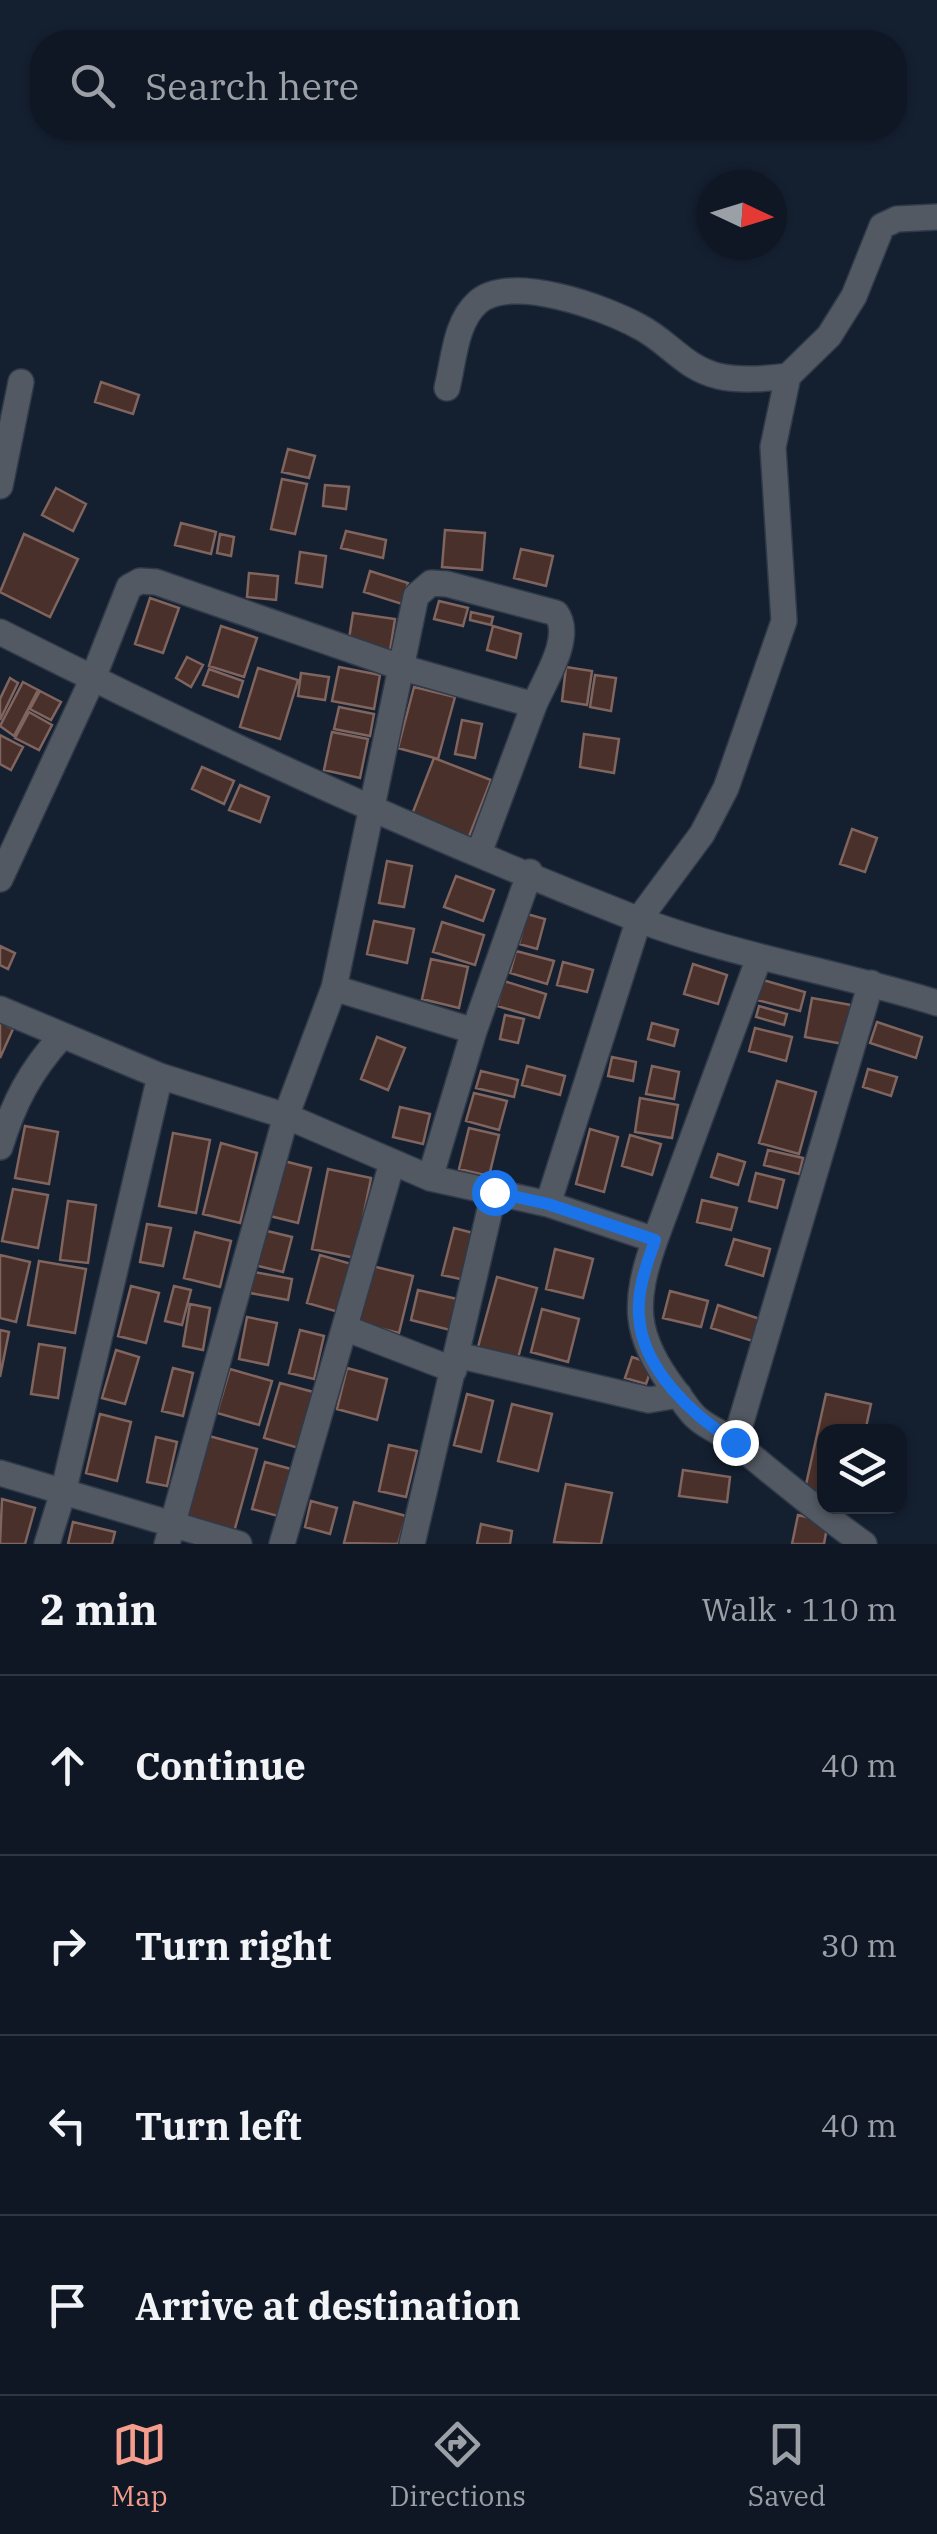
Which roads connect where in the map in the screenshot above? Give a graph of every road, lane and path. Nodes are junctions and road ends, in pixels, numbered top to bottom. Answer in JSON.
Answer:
{"nodes":[{"id":1,"x":937,"y":216,"type":"edge"},
{"id":2,"x":788,"y":376,"type":"junction"},
{"id":3,"x":21,"y":382,"type":"dead end"},
{"id":4,"x":446,"y":388,"type":"dead end"},
{"id":5,"x":0,"y":486,"type":"edge"},
{"id":6,"x":0,"y":632,"type":"edge"},
{"id":7,"x":400,"y":667,"type":"junction"},
{"id":8,"x":92,"y":678,"type":"junction"},
{"id":9,"x":534,"y":705,"type":"junction"},
{"id":10,"x":369,"y":808,"type":"junction"},
{"id":11,"x":479,"y":853,"type":"junction"},
{"id":12,"x":530,"y":872,"type":"junction"},
{"id":13,"x":0,"y":878,"type":"edge"},
{"id":14,"x":639,"y":919,"type":"junction"},
{"id":15,"x":759,"y":958,"type":"junction"},
{"id":16,"x":871,"y":983,"type":"junction"},
{"id":17,"x":334,"y":988,"type":"junction"},
{"id":18,"x":937,"y":1003,"type":"edge"},
{"id":19,"x":0,"y":1009,"type":"edge"},
{"id":20,"x":474,"y":1031,"type":"junction"},
{"id":21,"x":62,"y":1036,"type":"junction"},
{"id":22,"x":160,"y":1076,"type":"junction"},
{"id":23,"x":286,"y":1116,"type":"junction"},
{"id":24,"x":0,"y":1147,"type":"edge"},
{"id":25,"x":392,"y":1164,"type":"junction"},
{"id":26,"x":430,"y":1178,"type":"junction"},
{"id":27,"x":494,"y":1192,"type":"junction"},
{"id":28,"x":548,"y":1204,"type":"junction"},
{"id":29,"x":655,"y":1240,"type":"junction"},
{"id":30,"x":344,"y":1328,"type":"junction"},
{"id":31,"x":456,"y":1363,"type":"junction"},
{"id":32,"x":678,"y":1395,"type":"junction"},
{"id":33,"x":735,"y":1442,"type":"junction"},
{"id":34,"x":0,"y":1472,"type":"edge"},
{"id":35,"x":64,"y":1489,"type":"junction"},
{"id":36,"x":170,"y":1533,"type":"edge"},
{"id":37,"x":46,"y":1544,"type":"edge"},
{"id":38,"x":239,"y":1544,"type":"edge"},
{"id":39,"x":282,"y":1544,"type":"edge"},
{"id":40,"x":412,"y":1544,"type":"edge"},
{"id":41,"x":864,"y":1544,"type":"edge"}],
"edges":[{"from":1,"to":2,"type":"street"},
{"from":2,"to":4,"type":"street"},
{"from":2,"to":14,"type":"street"},
{"from":3,"to":5,"type":"street"},
{"from":6,"to":8,"type":"street"},
{"from":7,"to":8,"type":"street"},
{"from":7,"to":9,"type":"street"},
{"from":7,"to":9,"type":"street"},
{"from":7,"to":10,"type":"street"},
{"from":8,"to":10,"type":"street"},
{"from":8,"to":13,"type":"street"},
{"from":9,"to":11,"type":"street"},
{"from":10,"to":11,"type":"street"},
{"from":10,"to":17,"type":"street"},
{"from":11,"to":12,"type":"street"},
{"from":12,"to":14,"type":"street"},
{"from":12,"to":20,"type":"street"},
{"from":14,"to":15,"type":"street"},
{"from":14,"to":28,"type":"street"},
{"from":15,"to":16,"type":"street"},
{"from":15,"to":29,"type":"street"},
{"from":16,"to":18,"type":"street"},
{"from":16,"to":33,"type":"street"},
{"from":17,"to":20,"type":"street"},
{"from":17,"to":23,"type":"street"},
{"from":19,"to":21,"type":"street"},
{"from":20,"to":26,"type":"street"},
{"from":21,"to":22,"type":"street"},
{"from":21,"to":24,"type":"street"},
{"from":22,"to":23,"type":"street"},
{"from":22,"to":35,"type":"street"},
{"from":23,"to":25,"type":"street"},
{"from":23,"to":36,"type":"street"},
{"from":25,"to":26,"type":"street"},
{"from":25,"to":30,"type":"street"},
{"from":26,"to":27,"type":"street"},
{"from":27,"to":28,"type":"street"},
{"from":27,"to":31,"type":"street"},
{"from":28,"to":29,"type":"street"},
{"from":29,"to":32,"type":"street"},
{"from":30,"to":31,"type":"street"},
{"from":30,"to":39,"type":"street"},
{"from":31,"to":32,"type":"street"},
{"from":31,"to":40,"type":"street"},
{"from":32,"to":33,"type":"street"},
{"from":33,"to":41,"type":"street"},
{"from":34,"to":35,"type":"street"},
{"from":35,"to":36,"type":"street"},
{"from":35,"to":37,"type":"street"},
{"from":36,"to":38,"type":"street"}]}
